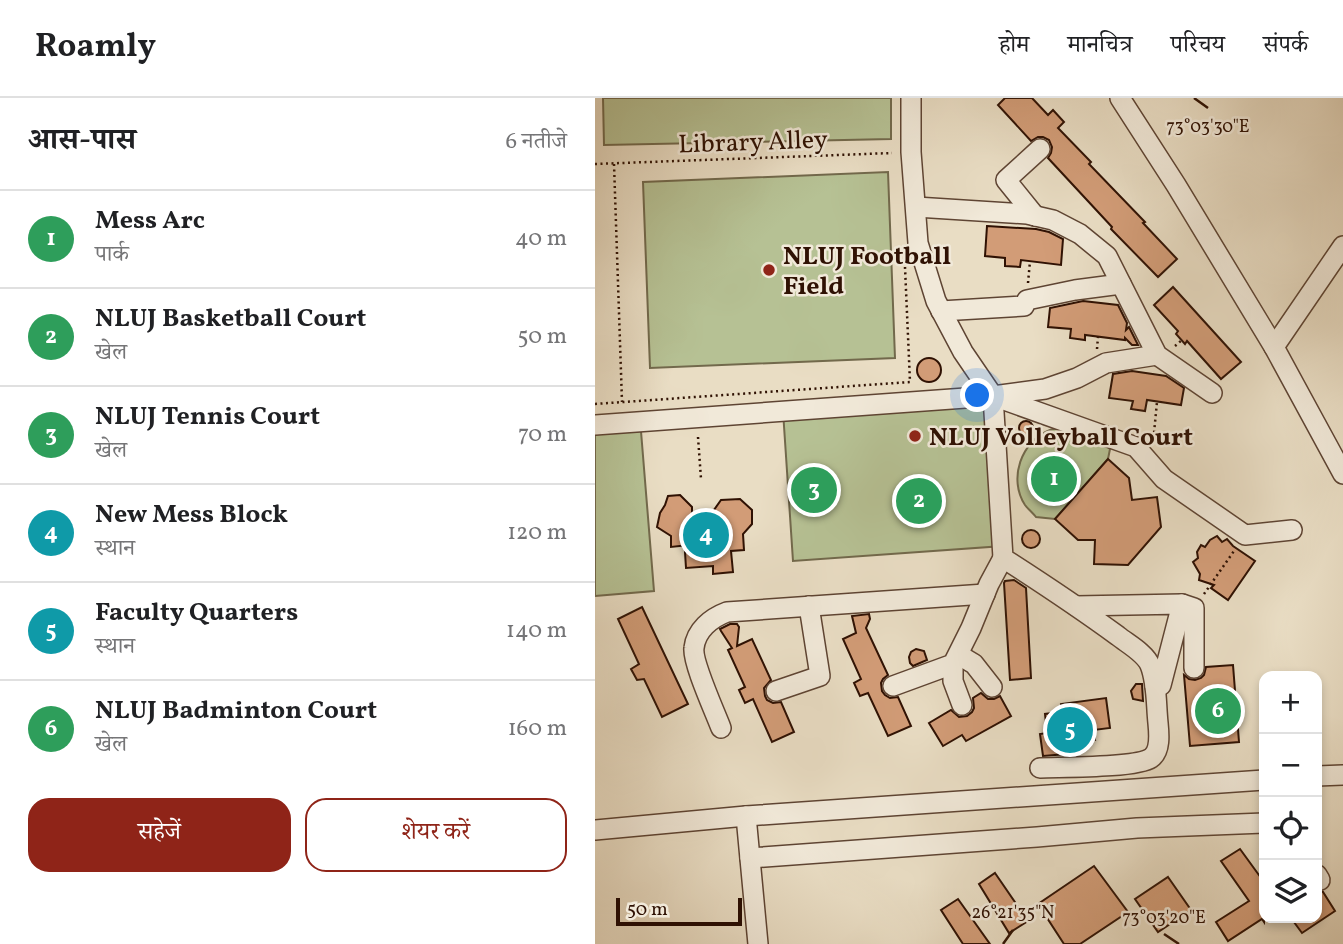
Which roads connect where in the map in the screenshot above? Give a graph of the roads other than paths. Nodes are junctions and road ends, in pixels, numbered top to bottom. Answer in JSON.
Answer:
{"nodes":[{"id":1,"x":911,"y":98,"type":"edge"},
{"id":2,"x":1120,"y":98,"type":"edge"},
{"id":3,"x":1040,"y":149,"type":"dead end"},
{"id":4,"x":916,"y":207,"type":"junction"},
{"id":5,"x":1035,"y":216,"type":"junction"},
{"id":6,"x":1343,"y":246,"type":"edge"},
{"id":7,"x":1121,"y":284,"type":"junction"},
{"id":8,"x":941,"y":312,"type":"junction"},
{"id":9,"x":1274,"y":347,"type":"junction"},
{"id":10,"x":1157,"y":355,"type":"junction"},
{"id":11,"x":1212,"y":393,"type":"dead end"},
{"id":12,"x":993,"y":396,"type":"junction"},
{"id":13,"x":595,"y":425,"type":"edge"},
{"id":14,"x":1343,"y":474,"type":"edge"},
{"id":15,"x":1292,"y":530,"type":"dead end"},
{"id":16,"x":1003,"y":558,"type":"junction"},
{"id":17,"x":985,"y":594,"type":"junction"},
{"id":18,"x":809,"y":606,"type":"junction"},
{"id":19,"x":1076,"y":606,"type":"junction"},
{"id":20,"x":1188,"y":606,"type":"junction"},
{"id":21,"x":956,"y":660,"type":"junction"},
{"id":22,"x":1194,"y":668,"type":"dead end"},
{"id":23,"x":893,"y":686,"type":"dead end"},
{"id":24,"x":1155,"y":686,"type":"junction"},
{"id":25,"x":992,"y":687,"type":"dead end"},
{"id":26,"x":776,"y":691,"type":"dead end"},
{"id":27,"x":962,"y":705,"type":"dead end"},
{"id":28,"x":721,"y":728,"type":"dead end"},
{"id":29,"x":1040,"y":768,"type":"dead end"},
{"id":30,"x":1343,"y":775,"type":"edge"},
{"id":31,"x":1322,"y":776,"type":"edge"},
{"id":32,"x":1259,"y":780,"type":"edge"},
{"id":33,"x":746,"y":816,"type":"junction"},
{"id":34,"x":1259,"y":823,"type":"edge"},
{"id":35,"x":595,"y":830,"type":"edge"},
{"id":36,"x":750,"y":858,"type":"junction"},
{"id":37,"x":758,"y":944,"type":"edge"}],
"edges":[{"from":1,"to":4,"type":"street"},
{"from":2,"to":9,"type":"street"},
{"from":3,"to":5,"type":"street"},
{"from":4,"to":5,"type":"street"},
{"from":4,"to":8,"type":"street"},
{"from":5,"to":7,"type":"street"},
{"from":6,"to":9,"type":"street"},
{"from":7,"to":8,"type":"street"},
{"from":7,"to":10,"type":"street"},
{"from":8,"to":12,"type":"street"},
{"from":9,"to":14,"type":"street"},
{"from":10,"to":11,"type":"street"},
{"from":10,"to":12,"type":"street"},
{"from":12,"to":13,"type":"street"},
{"from":12,"to":15,"type":"street"},
{"from":12,"to":16,"type":"street"},
{"from":16,"to":17,"type":"street"},
{"from":16,"to":19,"type":"street"},
{"from":17,"to":18,"type":"street"},
{"from":17,"to":21,"type":"street"},
{"from":18,"to":26,"type":"street"},
{"from":18,"to":28,"type":"street"},
{"from":19,"to":20,"type":"street"},
{"from":19,"to":24,"type":"street"},
{"from":20,"to":22,"type":"street"},
{"from":20,"to":24,"type":"street"},
{"from":21,"to":23,"type":"street"},
{"from":21,"to":25,"type":"street"},
{"from":21,"to":27,"type":"street"},
{"from":24,"to":29,"type":"street"},
{"from":30,"to":31,"type":"street"},
{"from":32,"to":33,"type":"street"},
{"from":33,"to":35,"type":"street"},
{"from":33,"to":36,"type":"street"},
{"from":34,"to":36,"type":"street"},
{"from":36,"to":37,"type":"street"}]}
